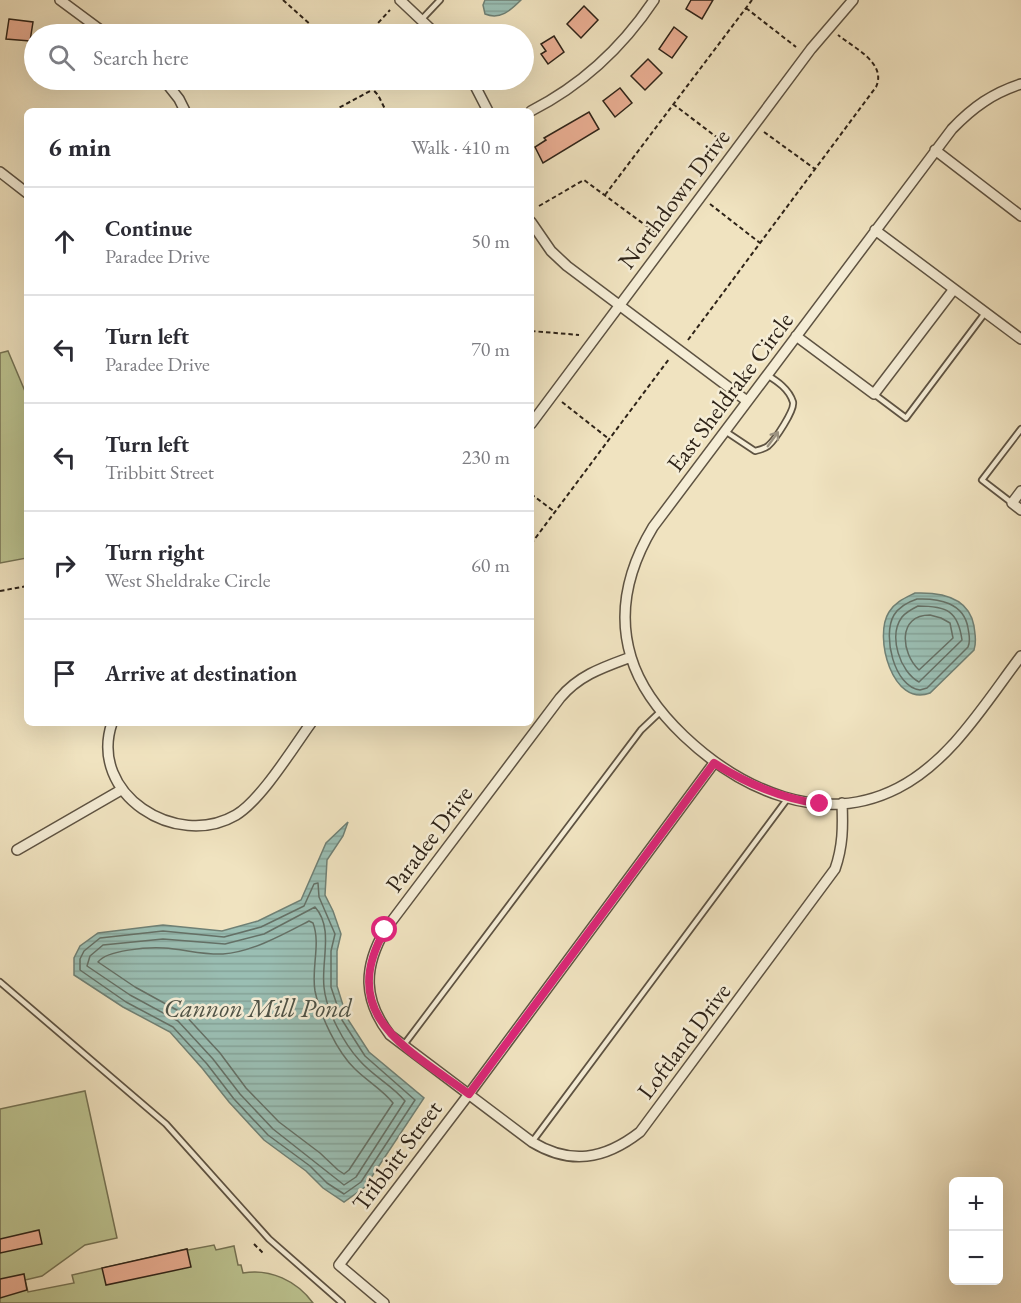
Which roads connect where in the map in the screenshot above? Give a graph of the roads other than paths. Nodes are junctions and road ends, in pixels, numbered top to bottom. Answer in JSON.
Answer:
{"nodes":[{"id":1,"x":60,"y":0,"type":"edge"},
{"id":2,"x":400,"y":0,"type":"edge"},
{"id":3,"x":440,"y":0,"type":"edge"},
{"id":4,"x":654,"y":0,"type":"edge"},
{"id":5,"x":853,"y":0,"type":"edge"},
{"id":6,"x":422,"y":20,"type":"junction"},
{"id":7,"x":92,"y":24,"type":"edge"},
{"id":8,"x":426,"y":24,"type":"edge"},
{"id":9,"x":1021,"y":84,"type":"edge"},
{"id":10,"x":172,"y":90,"type":"edge"},
{"id":11,"x":477,"y":90,"type":"edge"},
{"id":12,"x":184,"y":108,"type":"edge"},
{"id":13,"x":486,"y":108,"type":"edge"},
{"id":14,"x":534,"y":109,"type":"edge"},
{"id":15,"x":935,"y":150,"type":"junction"},
{"id":16,"x":0,"y":172,"type":"edge"},
{"id":17,"x":24,"y":191,"type":"edge"},
{"id":18,"x":1021,"y":216,"type":"edge"},
{"id":19,"x":534,"y":226,"type":"edge"},
{"id":20,"x":875,"y":230,"type":"junction"},
{"id":21,"x":954,"y":289,"type":"junction"},
{"id":22,"x":619,"y":305,"type":"junction"},
{"id":23,"x":986,"y":312,"type":"junction"},
{"id":24,"x":795,"y":336,"type":"junction"},
{"id":25,"x":1021,"y":339,"type":"edge"},
{"id":26,"x":767,"y":375,"type":"junction"},
{"id":27,"x":874,"y":394,"type":"junction"},
{"id":28,"x":747,"y":401,"type":"junction"},
{"id":29,"x":534,"y":420,"type":"edge"},
{"id":30,"x":1021,"y":429,"type":"edge"},
{"id":31,"x":725,"y":431,"type":"junction"},
{"id":32,"x":1021,"y":491,"type":"edge"},
{"id":33,"x":1012,"y":503,"type":"junction"},
{"id":34,"x":1021,"y":510,"type":"edge"},
{"id":35,"x":1021,"y":656,"type":"edge"},
{"id":36,"x":631,"y":657,"type":"junction"},
{"id":37,"x":661,"y":711,"type":"junction"},
{"id":38,"x":111,"y":726,"type":"edge"},
{"id":39,"x":309,"y":726,"type":"edge"},
{"id":40,"x":714,"y":763,"type":"junction"},
{"id":41,"x":121,"y":790,"type":"junction"},
{"id":42,"x":788,"y":798,"type":"junction"},
{"id":43,"x":842,"y":803,"type":"junction"},
{"id":44,"x":17,"y":850,"type":"dead end"},
{"id":45,"x":0,"y":982,"type":"edge"},
{"id":46,"x":403,"y":1046,"type":"junction"},
{"id":47,"x":469,"y":1094,"type":"junction"},
{"id":48,"x":532,"y":1142,"type":"junction"},
{"id":49,"x":342,"y":1303,"type":"edge"},
{"id":50,"x":384,"y":1303,"type":"edge"}],
"edges":[{"from":1,"to":7,"type":"street"},
{"from":2,"to":6,"type":"street"},
{"from":3,"to":6,"type":"lane"},
{"from":4,"to":14,"type":"street"},
{"from":5,"to":22,"type":"street","name":"Northdown Drive"},
{"from":6,"to":8,"type":"street"},
{"from":9,"to":15,"type":"street","name":"East Sheldrake Circle"},
{"from":10,"to":12,"type":"street"},
{"from":11,"to":13,"type":"street"},
{"from":15,"to":18,"type":"street"},
{"from":15,"to":20,"type":"street","name":"East Sheldrake Circle"},
{"from":16,"to":17,"type":"street"},
{"from":19,"to":22,"type":"street"},
{"from":20,"to":21,"type":"street"},
{"from":20,"to":24,"type":"street","name":"East Sheldrake Circle"},
{"from":21,"to":23,"type":"street"},
{"from":21,"to":27,"type":"street"},
{"from":22,"to":28,"type":"street"},
{"from":22,"to":29,"type":"street","name":"Northdown Drive"},
{"from":23,"to":25,"type":"street"},
{"from":23,"to":27,"type":"lane"},
{"from":24,"to":26,"type":"street","name":"East Sheldrake Circle"},
{"from":24,"to":27,"type":"street"},
{"from":26,"to":28,"type":"street","name":"East Sheldrake Circle"},
{"from":31,"to":26,"type":"lane","one_way":true},
{"from":28,"to":31,"type":"street","name":"East Sheldrake Circle"},
{"from":30,"to":33,"type":"lane"},
{"from":31,"to":36,"type":"street","name":"East Sheldrake Circle"},
{"from":32,"to":33,"type":"street"},
{"from":33,"to":34,"type":"street"},
{"from":35,"to":43,"type":"street","name":"East Sheldrake Circle"},
{"from":36,"to":37,"type":"street","name":"East Sheldrake Circle"},
{"from":36,"to":46,"type":"street","name":"Paradee Drive"},
{"from":37,"to":40,"type":"street","name":"East Sheldrake Circle"},
{"from":37,"to":46,"type":"lane"},
{"from":38,"to":41,"type":"street"},
{"from":39,"to":41,"type":"street"},
{"from":40,"to":42,"type":"street","name":"East Sheldrake Circle"},
{"from":40,"to":47,"type":"street","name":"Tribbitt Street"},
{"from":41,"to":44,"type":"street"},
{"from":42,"to":43,"type":"street","name":"East Sheldrake Circle"},
{"from":42,"to":48,"type":"lane"},
{"from":43,"to":48,"type":"street","name":"Loftland Drive"},
{"from":45,"to":49,"type":"lane"},
{"from":46,"to":47,"type":"street","name":"Paradee Drive"},
{"from":47,"to":48,"type":"street","name":"Loftland Drive"},
{"from":47,"to":50,"type":"street","name":"Tribbitt Street"}]}
